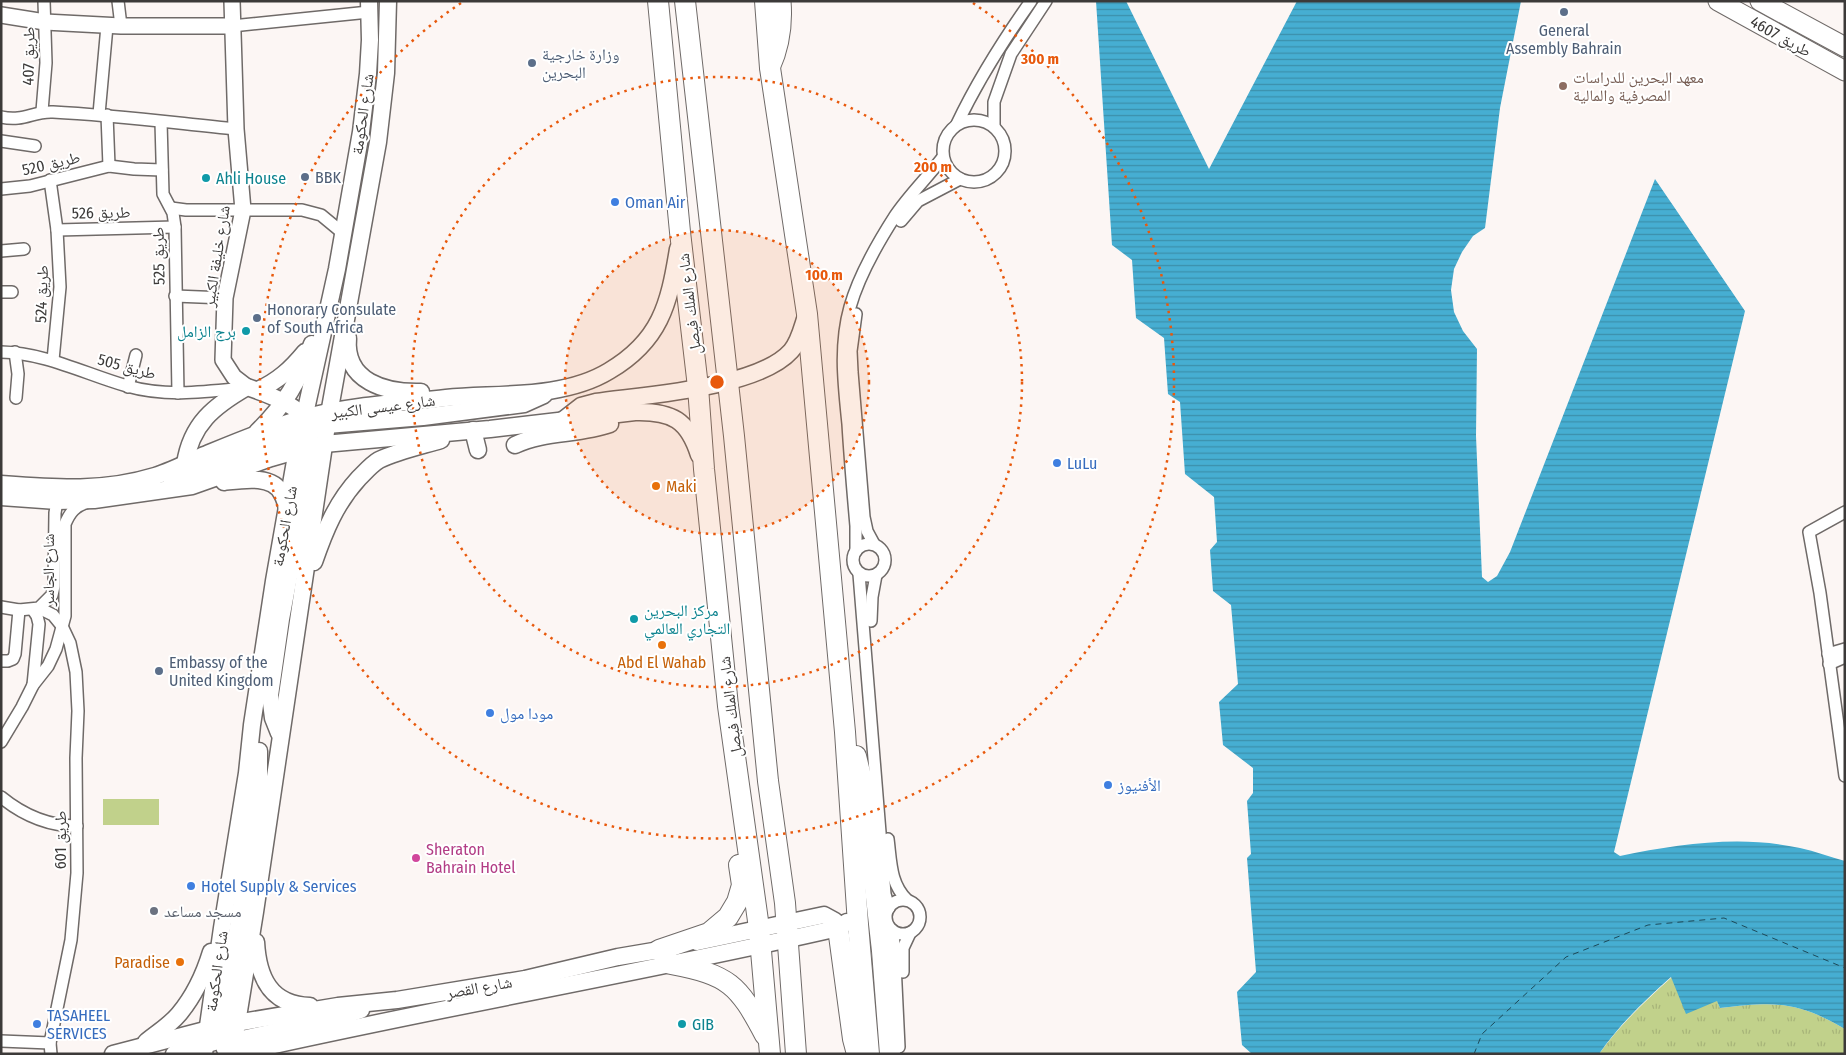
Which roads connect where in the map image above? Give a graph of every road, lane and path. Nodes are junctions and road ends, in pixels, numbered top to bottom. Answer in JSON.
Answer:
{"nodes":[{"id":1,"x":44,"y":1,"type":"edge"},
{"id":2,"x":118,"y":1,"type":"edge"},
{"id":3,"x":232,"y":1,"type":"edge"},
{"id":4,"x":388,"y":1,"type":"edge"},
{"id":5,"x":658,"y":1,"type":"edge"},
{"id":6,"x":685,"y":1,"type":"edge"},
{"id":7,"x":765,"y":1,"type":"edge"},
{"id":8,"x":781,"y":1,"type":"edge"},
{"id":9,"x":1031,"y":1,"type":"edge"},
{"id":10,"x":1046,"y":1,"type":"edge"},
{"id":11,"x":1718,"y":1,"type":"edge"},
{"id":12,"x":1760,"y":1,"type":"edge"},
{"id":13,"x":369,"y":7,"type":"edge"},
{"id":14,"x":1,"y":15,"type":"edge"},
{"id":15,"x":45,"y":22,"type":"junction"},
{"id":16,"x":114,"y":26,"type":"junction"},
{"id":17,"x":232,"y":26,"type":"junction"},
{"id":18,"x":1845,"y":46,"type":"edge"},
{"id":19,"x":770,"y":68,"type":"junction"},
{"id":20,"x":1845,"y":71,"type":"edge"},
{"id":21,"x":42,"y":111,"type":"junction"},
{"id":22,"x":103,"y":114,"type":"junction"},
{"id":23,"x":1,"y":117,"type":"edge"},
{"id":24,"x":161,"y":122,"type":"junction"},
{"id":25,"x":957,"y":124,"type":"junction"},
{"id":26,"x":994,"y":126,"type":"junction"},
{"id":27,"x":236,"y":128,"type":"junction"},
{"id":28,"x":1,"y":141,"type":"edge"},
{"id":29,"x":35,"y":146,"type":"dead end"},
{"id":30,"x":943,"y":157,"type":"junction"},
{"id":31,"x":109,"y":166,"type":"junction"},
{"id":32,"x":162,"y":170,"type":"junction"},
{"id":33,"x":960,"y":179,"type":"junction"},
{"id":34,"x":50,"y":180,"type":"junction"},
{"id":35,"x":1,"y":189,"type":"edge"},
{"id":36,"x":170,"y":208,"type":"junction"},
{"id":37,"x":242,"y":210,"type":"junction"},
{"id":38,"x":175,"y":227,"type":"junction"},
{"id":39,"x":58,"y":230,"type":"junction"},
{"id":40,"x":680,"y":232,"type":"junction"},
{"id":41,"x":344,"y":234,"type":"junction"},
{"id":42,"x":24,"y":249,"type":"dead end"},
{"id":43,"x":1,"y":251,"type":"edge"},
{"id":44,"x":354,"y":272,"type":"junction"},
{"id":45,"x":175,"y":296,"type":"junction"},
{"id":46,"x":225,"y":298,"type":"junction"},
{"id":47,"x":807,"y":314,"type":"junction"},
{"id":48,"x":327,"y":319,"type":"junction"},
{"id":49,"x":312,"y":344,"type":"junction"},
{"id":50,"x":1,"y":352,"type":"edge"},
{"id":51,"x":15,"y":352,"type":"junction"},
{"id":52,"x":136,"y":355,"type":"dead end"},
{"id":53,"x":53,"y":360,"type":"junction"},
{"id":54,"x":728,"y":383,"type":"junction"},
{"id":55,"x":128,"y":387,"type":"junction"},
{"id":56,"x":698,"y":388,"type":"junction"},
{"id":57,"x":252,"y":389,"type":"junction"},
{"id":58,"x":178,"y":393,"type":"junction"},
{"id":59,"x":16,"y":398,"type":"dead end"},
{"id":60,"x":447,"y":398,"type":"junction"},
{"id":61,"x":284,"y":402,"type":"junction"},
{"id":62,"x":486,"y":402,"type":"junction"},
{"id":63,"x":466,"y":404,"type":"junction"},
{"id":64,"x":635,"y":412,"type":"junction"},
{"id":65,"x":328,"y":418,"type":"junction"},
{"id":66,"x":562,"y":421,"type":"junction"},
{"id":67,"x":490,"y":428,"type":"junction"},
{"id":68,"x":469,"y":431,"type":"junction"},
{"id":69,"x":254,"y":435,"type":"junction"},
{"id":70,"x":308,"y":437,"type":"junction"},
{"id":71,"x":515,"y":445,"type":"dead end"},
{"id":72,"x":478,"y":450,"type":"dead end"},
{"id":73,"x":185,"y":464,"type":"junction"},
{"id":74,"x":704,"y":469,"type":"junction"},
{"id":75,"x":1,"y":484,"type":"edge"},
{"id":76,"x":192,"y":486,"type":"junction"},
{"id":77,"x":78,"y":488,"type":"junction"},
{"id":78,"x":165,"y":489,"type":"junction"},
{"id":79,"x":1,"y":498,"type":"edge"},
{"id":80,"x":94,"y":500,"type":"junction"},
{"id":81,"x":57,"y":501,"type":"junction"},
{"id":82,"x":287,"y":509,"type":"junction"},
{"id":83,"x":1845,"y":512,"type":"edge"},
{"id":84,"x":1845,"y":519,"type":"edge"},
{"id":85,"x":1810,"y":535,"type":"junction"},
{"id":86,"x":874,"y":544,"type":"junction"},
{"id":87,"x":856,"y":551,"type":"junction"},
{"id":88,"x":859,"y":574,"type":"junction"},
{"id":89,"x":876,"y":575,"type":"junction"},
{"id":90,"x":300,"y":602,"type":"junction"},
{"id":91,"x":1,"y":607,"type":"edge"},
{"id":92,"x":36,"y":609,"type":"junction"},
{"id":93,"x":19,"y":610,"type":"junction"},
{"id":94,"x":62,"y":626,"type":"junction"},
{"id":95,"x":1845,"y":649,"type":"edge"},
{"id":96,"x":1845,"y":658,"type":"edge"},
{"id":97,"x":1829,"y":659,"type":"junction"},
{"id":98,"x":1,"y":661,"type":"edge"},
{"id":99,"x":33,"y":685,"type":"junction"},
{"id":100,"x":728,"y":706,"type":"junction"},
{"id":101,"x":252,"y":725,"type":"junction"},
{"id":102,"x":846,"y":732,"type":"junction"},
{"id":103,"x":281,"y":737,"type":"junction"},
{"id":104,"x":1,"y":742,"type":"edge"},
{"id":105,"x":1845,"y":776,"type":"edge"},
{"id":106,"x":1,"y":797,"type":"edge"},
{"id":107,"x":77,"y":826,"type":"junction"},
{"id":108,"x":907,"y":900,"type":"junction"},
{"id":109,"x":858,"y":902,"type":"junction"},
{"id":110,"x":889,"y":908,"type":"junction"},
{"id":111,"x":255,"y":912,"type":"junction"},
{"id":112,"x":222,"y":928,"type":"junction"},
{"id":113,"x":838,"y":928,"type":"junction"},
{"id":114,"x":892,"y":930,"type":"junction"},
{"id":115,"x":788,"y":931,"type":"junction"},
{"id":116,"x":910,"y":933,"type":"junction"},
{"id":117,"x":760,"y":937,"type":"junction"},
{"id":118,"x":665,"y":957,"type":"junction"},
{"id":119,"x":384,"y":1002,"type":"junction"},
{"id":120,"x":338,"y":1006,"type":"junction"},
{"id":121,"x":324,"y":1034,"type":"junction"},
{"id":122,"x":1,"y":1041,"type":"edge"},
{"id":123,"x":220,"y":1044,"type":"edge"},
{"id":124,"x":141,"y":1046,"type":"junction"},
{"id":125,"x":769,"y":1047,"type":"edge"},
{"id":126,"x":50,"y":1048,"type":"edge"},
{"id":127,"x":113,"y":1054,"type":"edge"},
{"id":128,"x":174,"y":1054,"type":"edge"},
{"id":129,"x":276,"y":1054,"type":"edge"},
{"id":130,"x":796,"y":1054,"type":"edge"},
{"id":131,"x":857,"y":1054,"type":"edge"},
{"id":132,"x":869,"y":1054,"type":"edge"},
{"id":133,"x":890,"y":1054,"type":"edge"},
{"id":134,"x":900,"y":1054,"type":"edge"},
{"id":135,"x":907,"y":1054,"type":"edge"}],
"edges":[{"from":1,"to":15,"type":"street","name":"طريق 407"},
{"from":2,"to":16,"type":"street"},
{"from":3,"to":17,"type":"street","name":"شارع خليفة الكبير"},
{"from":4,"to":44,"type":"main road","name":"شارع الحكومة"},
{"from":5,"to":40,"type":"highway","name":"شارع الملك فيصل"},
{"from":6,"to":54,"type":"highway","name":"شارع الملك فيصل"},
{"from":7,"to":19,"type":"highway"},
{"from":8,"to":19,"type":"main road"},
{"from":9,"to":25,"type":"street"},
{"from":10,"to":26,"type":"street"},
{"from":11,"to":20,"type":"main road","name":"طريق 4607"},
{"from":12,"to":18,"type":"main road","name":"طريق 4607"},
{"from":13,"to":17,"type":"street"},
{"from":13,"to":41,"type":"main road","name":"شارع الحكومة"},
{"from":14,"to":15,"type":"street"},
{"from":15,"to":16,"type":"street"},
{"from":15,"to":21,"type":"street","name":"طريق 407"},
{"from":16,"to":17,"type":"street"},
{"from":16,"to":22,"type":"street"},
{"from":17,"to":27,"type":"street","name":"شارع خليفة الكبير"},
{"from":19,"to":47,"type":"highway"},
{"from":21,"to":22,"type":"street"},
{"from":21,"to":23,"type":"street"},
{"from":22,"to":24,"type":"street"},
{"from":22,"to":31,"type":"street"},
{"from":24,"to":27,"type":"street"},
{"from":24,"to":32,"type":"street","name":"طريق 525"},
{"from":25,"to":26,"type":"street"},
{"from":25,"to":30,"type":"street"},
{"from":26,"to":33,"type":"street"},
{"from":27,"to":37,"type":"street","name":"شارع خليفة الكبير"},
{"from":28,"to":29,"type":"street"},
{"from":30,"to":33,"type":"street"},
{"from":30,"to":87,"type":"street"},
{"from":31,"to":32,"type":"street"},
{"from":31,"to":34,"type":"street","name":"طريق 520"},
{"from":32,"to":36,"type":"street","name":"طريق 525"},
{"from":33,"to":86,"type":"street"},
{"from":34,"to":35,"type":"street","name":"طريق 520"},
{"from":34,"to":39,"type":"street","name":"طريق 524"},
{"from":36,"to":37,"type":"street"},
{"from":36,"to":38,"type":"street","name":"طريق 525"},
{"from":37,"to":41,"type":"street"},
{"from":37,"to":46,"type":"street","name":"شارع خليفة الكبير"},
{"from":38,"to":39,"type":"street","name":"طريق 526"},
{"from":38,"to":45,"type":"street","name":"طريق 525"},
{"from":39,"to":53,"type":"street","name":"طريق 524"},
{"from":40,"to":56,"type":"highway","name":"شارع الملك فيصل"},
{"from":40,"to":62,"type":"main road","name":"شارع عيسى الكبير"},
{"from":41,"to":48,"type":"main road","name":"شارع الحكومة"},
{"from":42,"to":43,"type":"street"},
{"from":44,"to":60,"type":"main road"},
{"from":44,"to":65,"type":"main road","name":"شارع الحكومة"},
{"from":45,"to":46,"type":"street"},
{"from":45,"to":58,"type":"street","name":"طريق 525"},
{"from":46,"to":57,"type":"street","name":"شارع خليفة الكبير"},
{"from":47,"to":54,"type":"main road"},
{"from":47,"to":102,"type":"highway"},
{"from":48,"to":49,"type":"main road"},
{"from":48,"to":70,"type":"main road","name":"شارع الحكومة"},
{"from":49,"to":57,"type":"main road"},
{"from":49,"to":61,"type":"main road"},
{"from":50,"to":51,"type":"street","name":"طريق 505"},
{"from":51,"to":53,"type":"street","name":"طريق 505"},
{"from":51,"to":59,"type":"street"},
{"from":52,"to":55,"type":"street"},
{"from":53,"to":55,"type":"street","name":"طريق 505"},
{"from":54,"to":56,"type":"main road"},
{"from":54,"to":115,"type":"highway","name":"شارع الملك فيصل"},
{"from":55,"to":58,"type":"street","name":"طريق 505"},
{"from":56,"to":66,"type":"main road"},
{"from":56,"to":74,"type":"highway","name":"شارع الملك فيصل"},
{"from":57,"to":58,"type":"street","name":"طريق 505"},
{"from":57,"to":61,"type":"main road"},
{"from":57,"to":73,"type":"main road"},
{"from":60,"to":63,"type":"main road","name":"شارع عيسى الكبير"},
{"from":60,"to":65,"type":"main road","name":"شارع عيسى الكبير"},
{"from":61,"to":69,"type":"main road"},
{"from":61,"to":70,"type":"main road"},
{"from":62,"to":63,"type":"main road","name":"شارع عيسى الكبير"},
{"from":62,"to":67,"type":"main road"},
{"from":63,"to":65,"type":"main road"},
{"from":63,"to":68,"type":"main road"},
{"from":64,"to":66,"type":"main road","name":"شارع عيسى الكبير"},
{"from":64,"to":71,"type":"main road"},
{"from":64,"to":74,"type":"main road","name":"شارع عيسى الكبير"},
{"from":65,"to":70,"type":"main road"},
{"from":66,"to":67,"type":"main road","name":"شارع عيسى الكبير"},
{"from":67,"to":68,"type":"main road","name":"شارع عيسى الكبير"},
{"from":68,"to":70,"type":"main road","name":"شارع عيسى الكبير"},
{"from":68,"to":72,"type":"main road"},
{"from":68,"to":90,"type":"main road"},
{"from":69,"to":70,"type":"main road","name":"شارع عيسى الكبير"},
{"from":69,"to":73,"type":"main road","name":"شارع عيسى الكبير"},
{"from":70,"to":76,"type":"main road","name":"شارع عيسى الكبير"},
{"from":70,"to":78,"type":"main road"},
{"from":70,"to":82,"type":"main road","name":"شارع الحكومة"},
{"from":70,"to":90,"type":"main road","name":"شارع الحكومة"},
{"from":70,"to":103,"type":"main road"},
{"from":73,"to":77,"type":"main road","name":"شارع عيسى الكبير"},
{"from":74,"to":100,"type":"highway","name":"شارع الملك فيصل"},
{"from":75,"to":77,"type":"main road","name":"شارع عيسى الكبير"},
{"from":76,"to":78,"type":"main road","name":"شارع عيسى الكبير"},
{"from":76,"to":82,"type":"main road"},
{"from":77,"to":81,"type":"street"},
{"from":78,"to":80,"type":"main road","name":"شارع عيسى الكبير"},
{"from":79,"to":81,"type":"main road","name":"شارع عيسى الكبير"},
{"from":80,"to":81,"type":"main road","name":"شارع عيسى الكبير"},
{"from":80,"to":94,"type":"street","name":"شارع الجاسر"},
{"from":81,"to":92,"type":"street","name":"شارع الجاسر"},
{"from":82,"to":101,"type":"main road","name":"شارع الحكومة"},
{"from":83,"to":85,"type":"street"},
{"from":84,"to":85,"type":"street"},
{"from":85,"to":97,"type":"street"},
{"from":86,"to":87,"type":"street"},
{"from":86,"to":89,"type":"street"},
{"from":87,"to":88,"type":"street"},
{"from":88,"to":89,"type":"street"},
{"from":88,"to":110,"type":"street"},
{"from":89,"to":108,"type":"street"},
{"from":90,"to":103,"type":"main road","name":"شارع الحكومة"},
{"from":91,"to":93,"type":"street"},
{"from":92,"to":93,"type":"street"},
{"from":92,"to":94,"type":"street"},
{"from":92,"to":99,"type":"street"},
{"from":93,"to":98,"type":"street"},
{"from":94,"to":99,"type":"street","name":"شارع الجاسر"},
{"from":94,"to":107,"type":"street","name":"طريق 601"},
{"from":95,"to":97,"type":"street"},
{"from":96,"to":97,"type":"street"},
{"from":97,"to":105,"type":"street"},
{"from":99,"to":104,"type":"street"},
{"from":100,"to":117,"type":"highway","name":"شارع الملك فيصل"},
{"from":100,"to":118,"type":"highway"},
{"from":101,"to":112,"type":"main road","name":"شارع الحكومة"},
{"from":101,"to":123,"type":"main road"},
{"from":102,"to":109,"type":"highway"},
{"from":102,"to":133,"type":"highway"},
{"from":103,"to":111,"type":"main road","name":"شارع الحكومة"},
{"from":106,"to":107,"type":"street"},
{"from":107,"to":126,"type":"street","name":"طريق 601"},
{"from":108,"to":110,"type":"street"},
{"from":108,"to":116,"type":"street"},
{"from":109,"to":113,"type":"main road"},
{"from":109,"to":132,"type":"highway"},
{"from":110,"to":114,"type":"street"},
{"from":111,"to":120,"type":"main road"},
{"from":111,"to":123,"type":"main road","name":"شارع الحكومة"},
{"from":112,"to":123,"type":"main road","name":"شارع الحكومة"},
{"from":112,"to":124,"type":"main road"},
{"from":113,"to":115,"type":"main road","name":"شارع القصر"},
{"from":113,"to":131,"type":"highway"},
{"from":114,"to":116,"type":"street"},
{"from":114,"to":134,"type":"street"},
{"from":115,"to":117,"type":"main road","name":"شارع القصر"},
{"from":115,"to":130,"type":"highway","name":"شارع الملك فيصل"},
{"from":116,"to":135,"type":"street"},
{"from":117,"to":118,"type":"main road","name":"شارع القصر"},
{"from":117,"to":125,"type":"highway","name":"شارع الملك فيصل"},
{"from":118,"to":119,"type":"main road","name":"شارع القصر"},
{"from":118,"to":121,"type":"main road","name":"شارع القصر"},
{"from":118,"to":125,"type":"highway"},
{"from":119,"to":120,"type":"main road","name":"شارع القصر"},
{"from":119,"to":123,"type":"main road"},
{"from":120,"to":123,"type":"main road","name":"شارع القصر"},
{"from":121,"to":123,"type":"main road","name":"شارع القصر"},
{"from":121,"to":129,"type":"main road"},
{"from":122,"to":126,"type":"street"},
{"from":123,"to":124,"type":"main road","name":"شارع القصر"},
{"from":123,"to":128,"type":"main road"},
{"from":124,"to":127,"type":"main road","name":"شارع القصر"}]}
